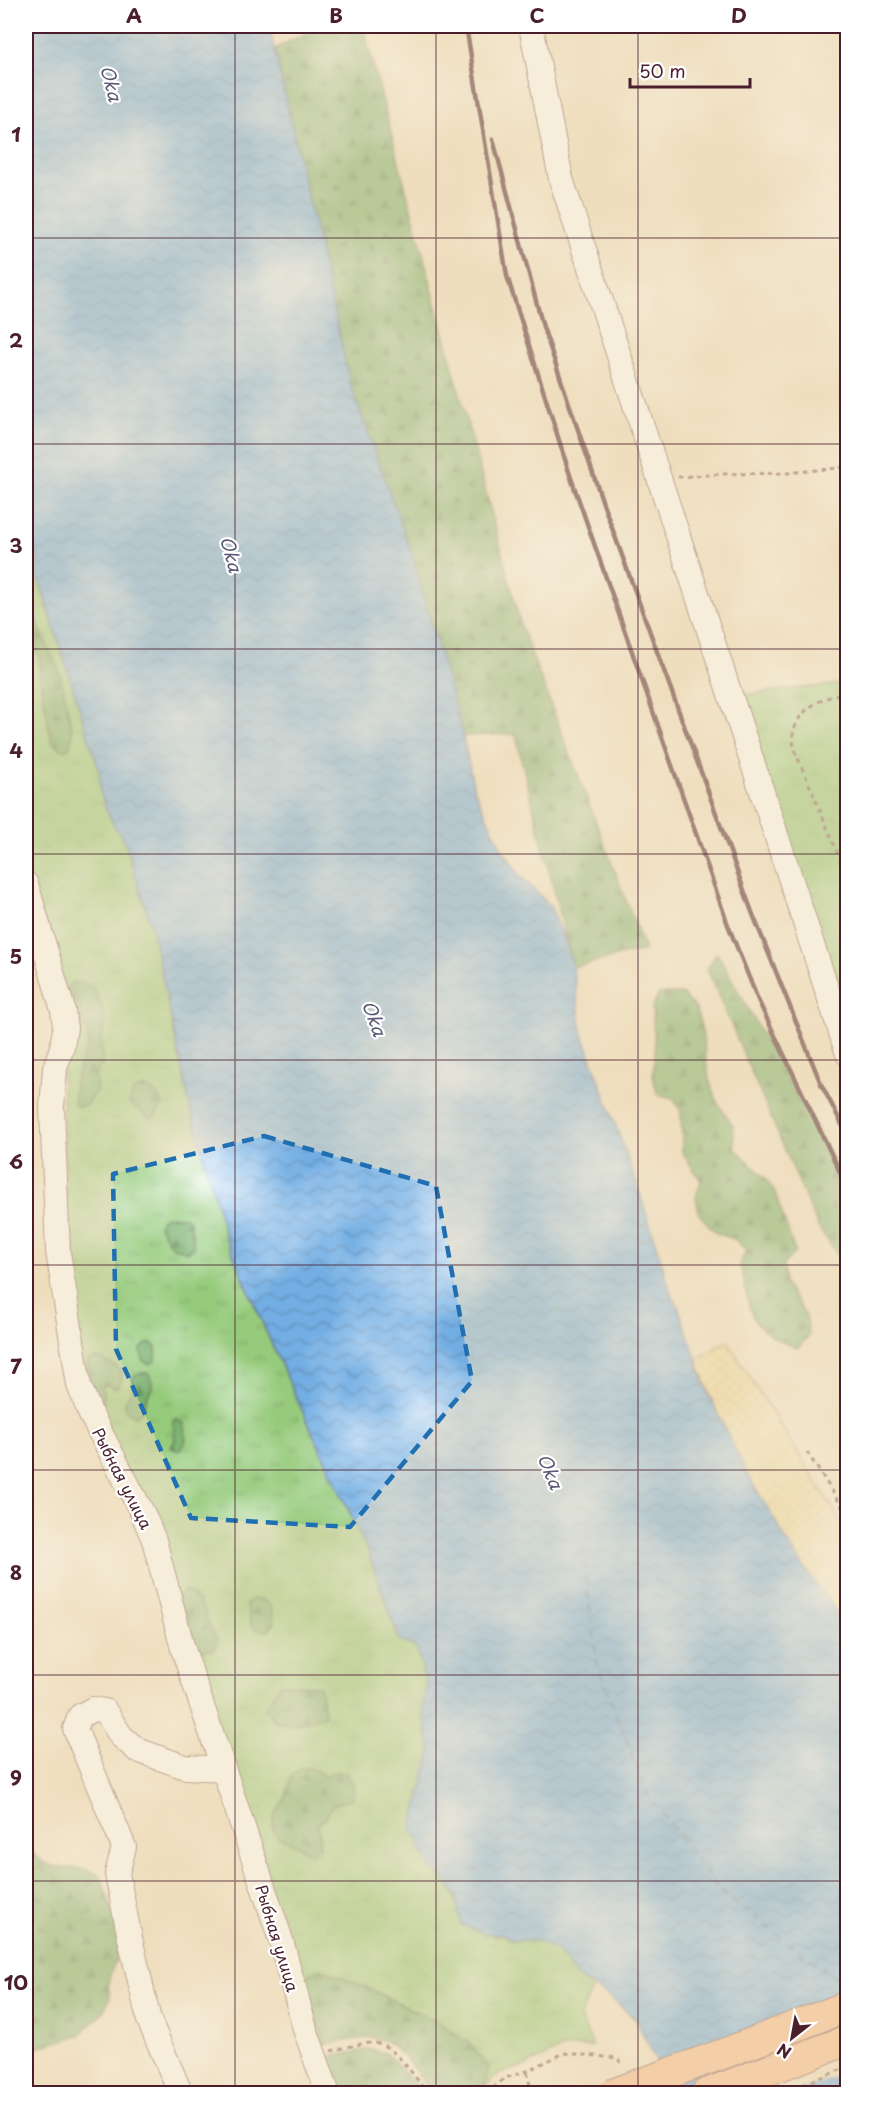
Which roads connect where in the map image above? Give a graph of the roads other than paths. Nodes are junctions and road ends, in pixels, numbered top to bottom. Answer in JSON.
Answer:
{"nodes":[{"id":1,"x":531,"y":26,"type":"edge"},
{"id":2,"x":26,"y":884,"type":"edge"},
{"id":3,"x":848,"y":1054,"type":"edge"},
{"id":4,"x":223,"y":1769,"type":"junction"},
{"id":5,"x":848,"y":2006,"type":"edge"},
{"id":6,"x":848,"y":2040,"type":"edge"},
{"id":7,"x":619,"y":2084,"type":"edge"},
{"id":8,"x":181,"y":2094,"type":"edge"},
{"id":9,"x":328,"y":2094,"type":"edge"},
{"id":10,"x":706,"y":2094,"type":"edge"}],
"edges":[{"from":1,"to":3,"type":"street"},
{"from":2,"to":4,"type":"street","name":"Рыбная улица"},
{"from":4,"to":8,"type":"street"},
{"from":4,"to":9,"type":"street","name":"Рыбная улица"},
{"from":5,"to":7,"type":"main road","bridge":true},
{"from":6,"to":10,"type":"main road"}]}
